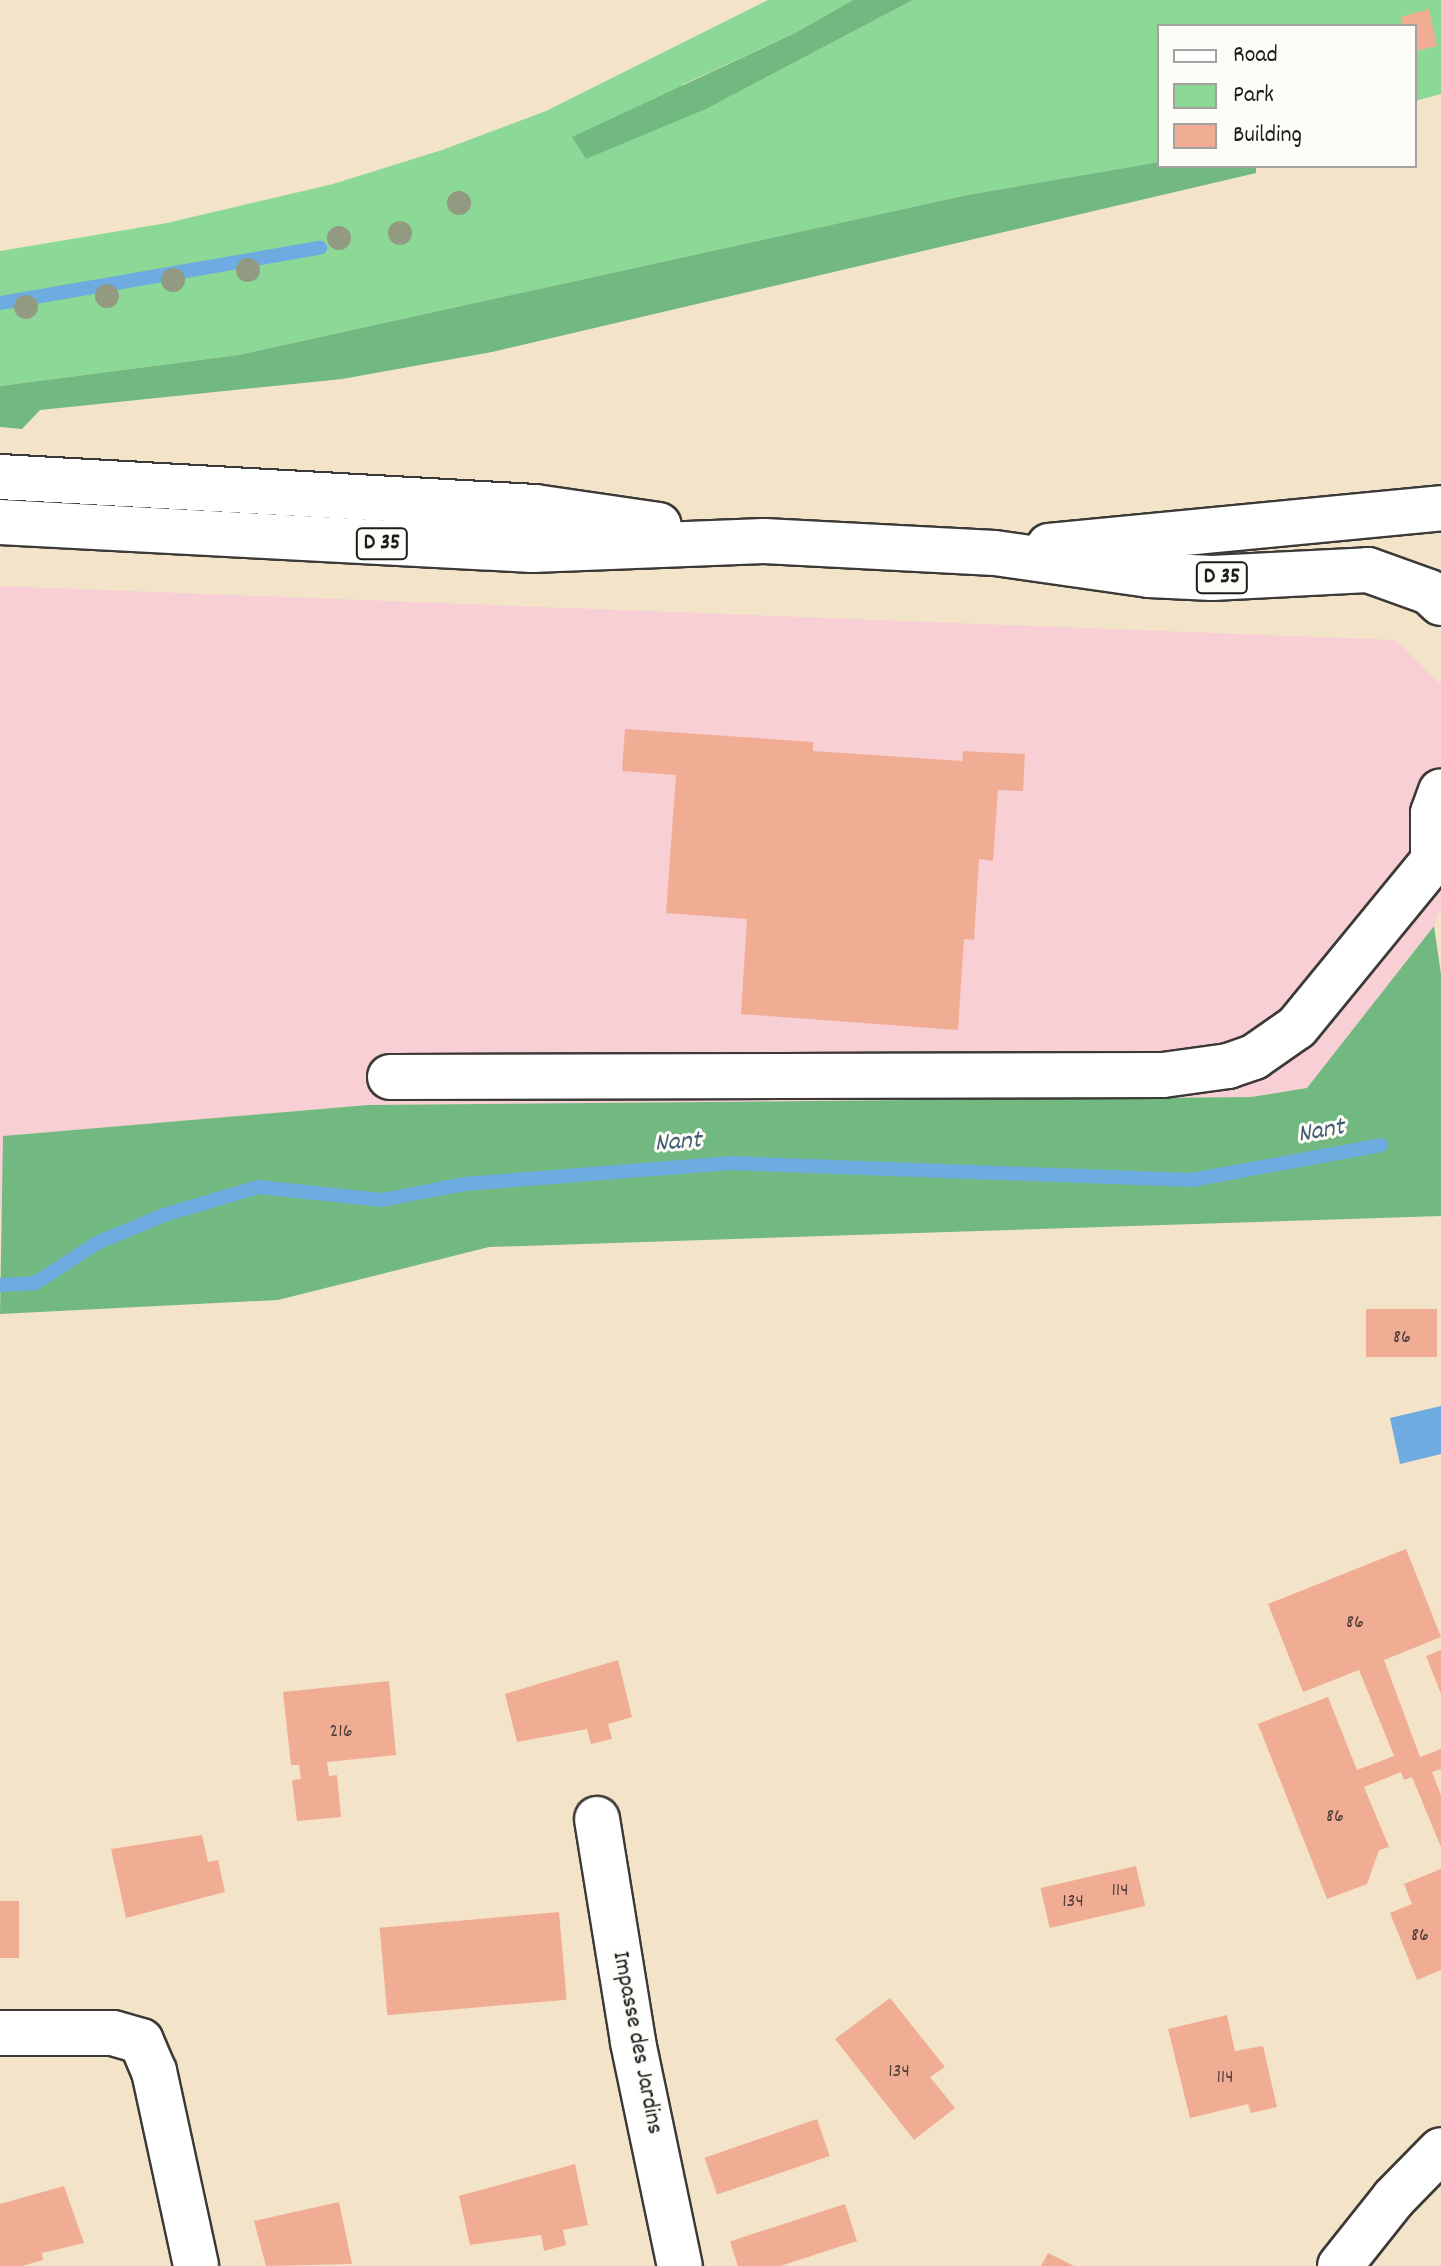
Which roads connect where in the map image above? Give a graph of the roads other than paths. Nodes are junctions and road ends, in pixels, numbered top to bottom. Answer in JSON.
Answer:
{"nodes":[{"id":1,"x":0,"y":477,"type":"edge"},
{"id":2,"x":1441,"y":508,"type":"edge"},
{"id":3,"x":0,"y":522,"type":"edge"},
{"id":4,"x":764,"y":541,"type":"junction"},
{"id":5,"x":995,"y":553,"type":"junction"},
{"id":6,"x":1441,"y":603,"type":"edge"},
{"id":7,"x":1441,"y":791,"type":"edge"},
{"id":8,"x":1437,"y":854,"type":"edge"},
{"id":9,"x":390,"y":1077,"type":"dead end"},
{"id":10,"x":597,"y":1819,"type":"dead end"},
{"id":11,"x":0,"y":2033,"type":"edge"},
{"id":12,"x":1441,"y":2150,"type":"edge"},
{"id":13,"x":196,"y":2266,"type":"edge"},
{"id":14,"x":680,"y":2266,"type":"edge"},
{"id":15,"x":1340,"y":2266,"type":"edge"}],
"edges":[{"from":1,"to":4,"type":"main road","number":"D 35"},
{"from":2,"to":5,"type":"main road","number":"D 35"},
{"from":3,"to":4,"type":"main road","number":"D 35"},
{"from":4,"to":5,"type":"main road","number":"D 35"},
{"from":5,"to":6,"type":"main road","number":"D 35"},
{"from":7,"to":8,"type":"main road"},
{"from":8,"to":9,"type":"main road"},
{"from":10,"to":14,"type":"main road","name":"Impasse des Jardins"},
{"from":11,"to":13,"type":"main road"},
{"from":12,"to":15,"type":"main road"}]}
